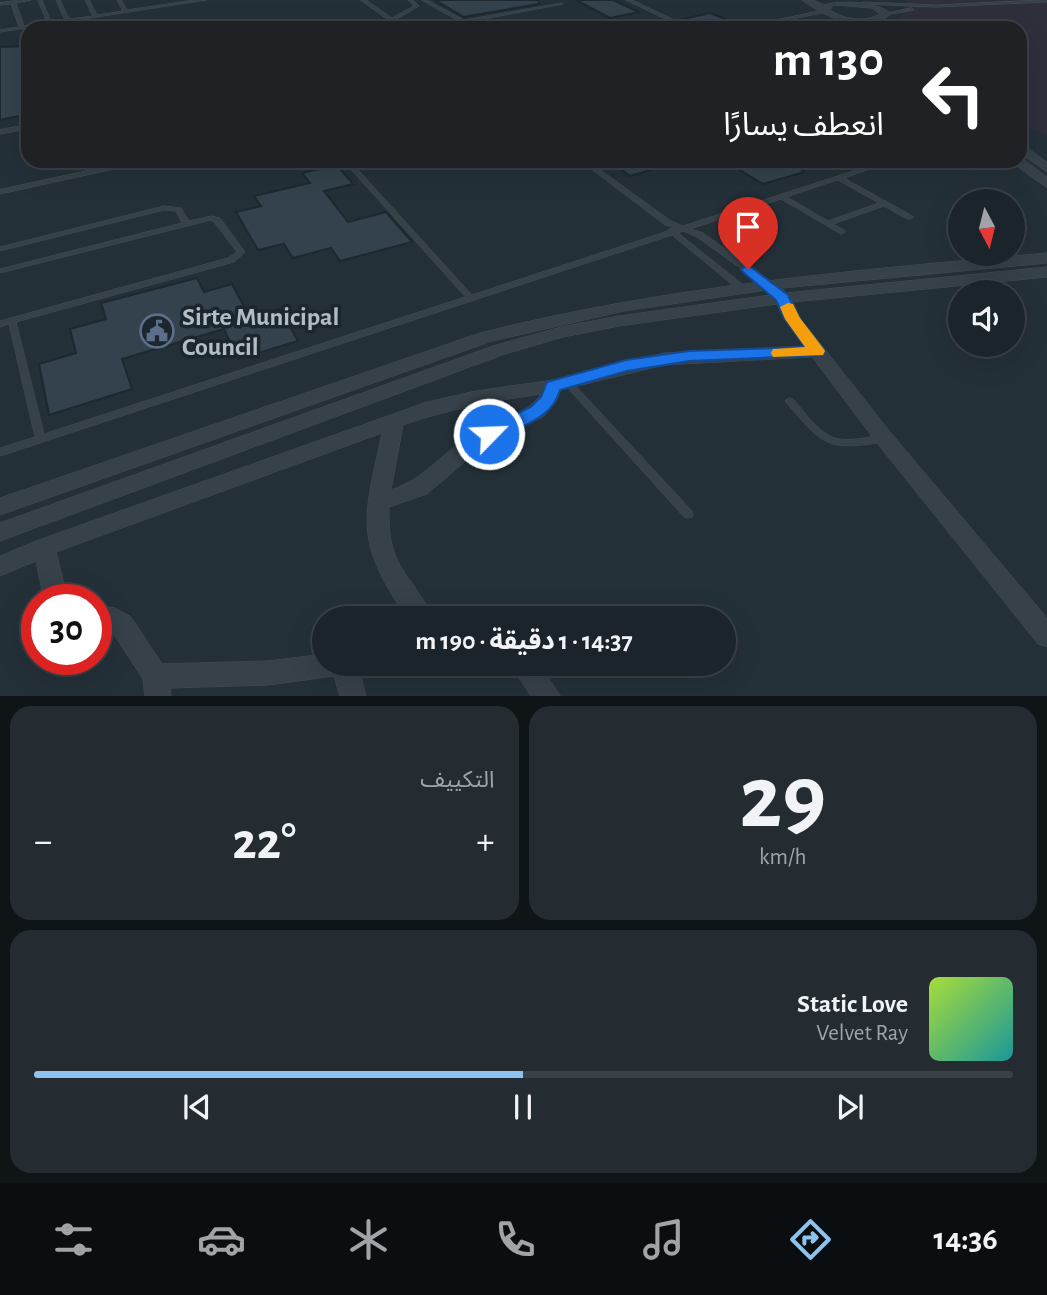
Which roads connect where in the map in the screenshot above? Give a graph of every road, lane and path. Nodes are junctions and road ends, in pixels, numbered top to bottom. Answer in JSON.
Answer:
{"nodes":[{"id":1,"x":29,"y":0,"type":"edge"},
{"id":2,"x":40,"y":0,"type":"edge"},
{"id":3,"x":58,"y":0,"type":"edge"},
{"id":4,"x":87,"y":0,"type":"edge"},
{"id":5,"x":119,"y":0,"type":"edge"},
{"id":6,"x":151,"y":0,"type":"edge"},
{"id":7,"x":204,"y":0,"type":"edge"},
{"id":8,"x":363,"y":0,"type":"edge"},
{"id":9,"x":410,"y":0,"type":"edge"},
{"id":10,"x":424,"y":0,"type":"edge"},
{"id":11,"x":618,"y":0,"type":"edge"},
{"id":12,"x":628,"y":0,"type":"edge"},
{"id":13,"x":806,"y":0,"type":"edge"},
{"id":14,"x":832,"y":0,"type":"edge"},
{"id":15,"x":183,"y":1,"type":"edge"},
{"id":16,"x":1047,"y":1,"type":"edge"},
{"id":17,"x":12,"y":2,"type":"junction"},
{"id":18,"x":843,"y":2,"type":"junction"},
{"id":19,"x":863,"y":3,"type":"junction"},
{"id":20,"x":0,"y":4,"type":"edge"},
{"id":21,"x":561,"y":4,"type":"dead end"},
{"id":22,"x":935,"y":6,"type":"junction"},
{"id":23,"x":157,"y":7,"type":"junction"},
{"id":24,"x":647,"y":9,"type":"junction"},
{"id":25,"x":824,"y":10,"type":"junction"},
{"id":26,"x":126,"y":12,"type":"junction"},
{"id":27,"x":96,"y":16,"type":"junction"},
{"id":28,"x":885,"y":16,"type":"junction"},
{"id":29,"x":846,"y":19,"type":"junction"},
{"id":30,"x":391,"y":20,"type":"joint"},
{"id":31,"x":49,"y":21,"type":"edge"},
{"id":32,"x":68,"y":21,"type":"joint"},
{"id":33,"x":461,"y":21,"type":"edge"},
{"id":34,"x":468,"y":21,"type":"edge"},
{"id":35,"x":674,"y":21,"type":"edge"},
{"id":36,"x":773,"y":21,"type":"edge"},
{"id":37,"x":850,"y":21,"type":"edge"},
{"id":38,"x":886,"y":21,"type":"edge"},
{"id":39,"x":21,"y":25,"type":"edge"},
{"id":40,"x":21,"y":28,"type":"edge"},
{"id":41,"x":0,"y":31,"type":"edge"},
{"id":42,"x":21,"y":128,"type":"edge"},
{"id":43,"x":0,"y":132,"type":"edge"},
{"id":44,"x":1027,"y":152,"type":"edge"},
{"id":45,"x":109,"y":168,"type":"edge"},
{"id":46,"x":353,"y":168,"type":"edge"},
{"id":47,"x":593,"y":168,"type":"edge"},
{"id":48,"x":869,"y":168,"type":"edge"},
{"id":49,"x":1027,"y":168,"type":"edge"},
{"id":50,"x":1047,"y":168,"type":"edge"},
{"id":51,"x":839,"y":178,"type":"junction"},
{"id":52,"x":1047,"y":184,"type":"edge"},
{"id":53,"x":0,"y":192,"type":"edge"},
{"id":54,"x":782,"y":197,"type":"junction"},
{"id":55,"x":885,"y":203,"type":"junction"},
{"id":56,"x":910,"y":217,"type":"dead end"},
{"id":57,"x":186,"y":223,"type":"junction"},
{"id":58,"x":668,"y":223,"type":"junction"},
{"id":59,"x":827,"y":224,"type":"junction"},
{"id":60,"x":686,"y":228,"type":"junction"},
{"id":61,"x":841,"y":232,"type":"dead end"},
{"id":62,"x":673,"y":233,"type":"junction"},
{"id":63,"x":0,"y":249,"type":"edge"},
{"id":64,"x":725,"y":253,"type":"junction"},
{"id":65,"x":1047,"y":258,"type":"edge"},
{"id":66,"x":705,"y":260,"type":"junction"},
{"id":67,"x":0,"y":271,"type":"edge"},
{"id":68,"x":1047,"y":272,"type":"edge"},
{"id":69,"x":743,"y":289,"type":"junction"},
{"id":70,"x":776,"y":292,"type":"junction"},
{"id":71,"x":471,"y":299,"type":"junction"},
{"id":72,"x":758,"y":301,"type":"junction"},
{"id":73,"x":792,"y":319,"type":"junction"},
{"id":74,"x":12,"y":321,"type":"junction"},
{"id":75,"x":0,"y":324,"type":"edge"},
{"id":76,"x":817,"y":351,"type":"junction"},
{"id":77,"x":560,"y":384,"type":"junction"},
{"id":78,"x":790,"y":401,"type":"dead end"},
{"id":79,"x":394,"y":421,"type":"junction"},
{"id":80,"x":884,"y":438,"type":"junction"},
{"id":81,"x":40,"y":439,"type":"junction"},
{"id":82,"x":0,"y":452,"type":"edge"},
{"id":83,"x":380,"y":502,"type":"junction"},
{"id":84,"x":0,"y":507,"type":"edge"},
{"id":85,"x":688,"y":514,"type":"dead end"},
{"id":86,"x":0,"y":532,"type":"edge"},
{"id":87,"x":44,"y":547,"type":"junction"},
{"id":88,"x":0,"y":566,"type":"edge"},
{"id":89,"x":52,"y":584,"type":"edge"},
{"id":90,"x":413,"y":606,"type":"edge"},
{"id":91,"x":112,"y":619,"type":"edge"},
{"id":92,"x":1047,"y":636,"type":"edge"},
{"id":93,"x":312,"y":668,"type":"edge"},
{"id":94,"x":347,"y":676,"type":"edge"},
{"id":95,"x":533,"y":676,"type":"edge"},
{"id":96,"x":157,"y":686,"type":"edge"},
{"id":97,"x":353,"y":696,"type":"edge"},
{"id":98,"x":548,"y":696,"type":"edge"}],
"edges":[{"from":1,"to":17,"type":"lane"},
{"from":2,"to":31,"type":"lane"},
{"from":3,"to":32,"type":"lane"},
{"from":4,"to":27,"type":"lane"},
{"from":5,"to":26,"type":"lane"},
{"from":6,"to":23,"type":"lane"},
{"from":7,"to":15,"type":"lane"},
{"from":8,"to":30,"type":"lane"},
{"from":9,"to":30,"type":"lane"},
{"from":10,"to":33,"type":"lane"},
{"from":11,"to":24,"type":"lane"},
{"from":12,"to":24,"type":"lane"},
{"from":13,"to":25,"type":"street"},
{"from":14,"to":18,"type":"street"},
{"from":15,"to":23,"type":"lane"},
{"from":16,"to":22,"type":"lane"},
{"from":17,"to":20,"type":"lane"},
{"from":17,"to":39,"type":"lane"},
{"from":18,"to":19,"type":"street"},
{"from":18,"to":25,"type":"street"},
{"from":19,"to":22,"type":"lane"},
{"from":19,"to":28,"type":"street"},
{"from":21,"to":34,"type":"lane"},
{"from":22,"to":28,"type":"lane"},
{"from":23,"to":26,"type":"lane"},
{"from":24,"to":35,"type":"lane"},
{"from":25,"to":29,"type":"street"},
{"from":25,"to":36,"type":"lane"},
{"from":26,"to":27,"type":"lane"},
{"from":27,"to":32,"type":"lane"},
{"from":28,"to":29,"type":"street"},
{"from":28,"to":38,"type":"street"},
{"from":29,"to":37,"type":"street"},
{"from":40,"to":41,"type":"lane"},
{"from":42,"to":43,"type":"lane"},
{"from":44,"to":50,"type":"street"},
{"from":45,"to":53,"type":"lane"},
{"from":46,"to":71,"type":"lane"},
{"from":47,"to":58,"type":"lane"},
{"from":48,"to":51,"type":"lane"},
{"from":49,"to":52,"type":"street"},
{"from":51,"to":54,"type":"lane"},
{"from":51,"to":55,"type":"lane"},
{"from":54,"to":59,"type":"lane"},
{"from":54,"to":60,"type":"lane"},
{"from":55,"to":56,"type":"lane"},
{"from":55,"to":59,"type":"lane"},
{"from":57,"to":63,"type":"lane"},
{"from":57,"to":67,"type":"lane"},
{"from":57,"to":74,"type":"lane"},
{"from":58,"to":60,"type":"lane"},
{"from":58,"to":62,"type":"lane"},
{"from":59,"to":61,"type":"lane"},
{"from":60,"to":62,"type":"lane"},
{"from":60,"to":64,"type":"lane"},
{"from":62,"to":66,"type":"lane"},
{"from":62,"to":71,"type":"lane"},
{"from":64,"to":66,"type":"lane"},
{"from":64,"to":70,"type":"lane"},
{"from":65,"to":70,"type":"street"},
{"from":66,"to":69,"type":"lane"},
{"from":68,"to":70,"type":"street"},
{"from":69,"to":70,"type":"street"},
{"from":69,"to":72,"type":"street"},
{"from":69,"to":84,"type":"street"},
{"from":70,"to":72,"type":"street"},
{"from":70,"to":73,"type":"street"},
{"from":71,"to":81,"type":"lane"},
{"from":72,"to":73,"type":"street"},
{"from":72,"to":86,"type":"street"},
{"from":73,"to":76,"type":"street"},
{"from":74,"to":75,"type":"lane"},
{"from":74,"to":81,"type":"lane"},
{"from":76,"to":77,"type":"street"},
{"from":76,"to":80,"type":"street"},
{"from":77,"to":79,"type":"street"},
{"from":77,"to":83,"type":"street"},
{"from":77,"to":85,"type":"lane"},
{"from":78,"to":80,"type":"lane"},
{"from":79,"to":83,"type":"street"},
{"from":79,"to":87,"type":"street"},
{"from":80,"to":92,"type":"street"},
{"from":81,"to":82,"type":"lane"},
{"from":83,"to":90,"type":"street"},
{"from":87,"to":88,"type":"street"},
{"from":87,"to":89,"type":"street"},
{"from":91,"to":96,"type":"street"},
{"from":93,"to":96,"type":"street"},
{"from":94,"to":97,"type":"street"},
{"from":95,"to":98,"type":"street"}]}
